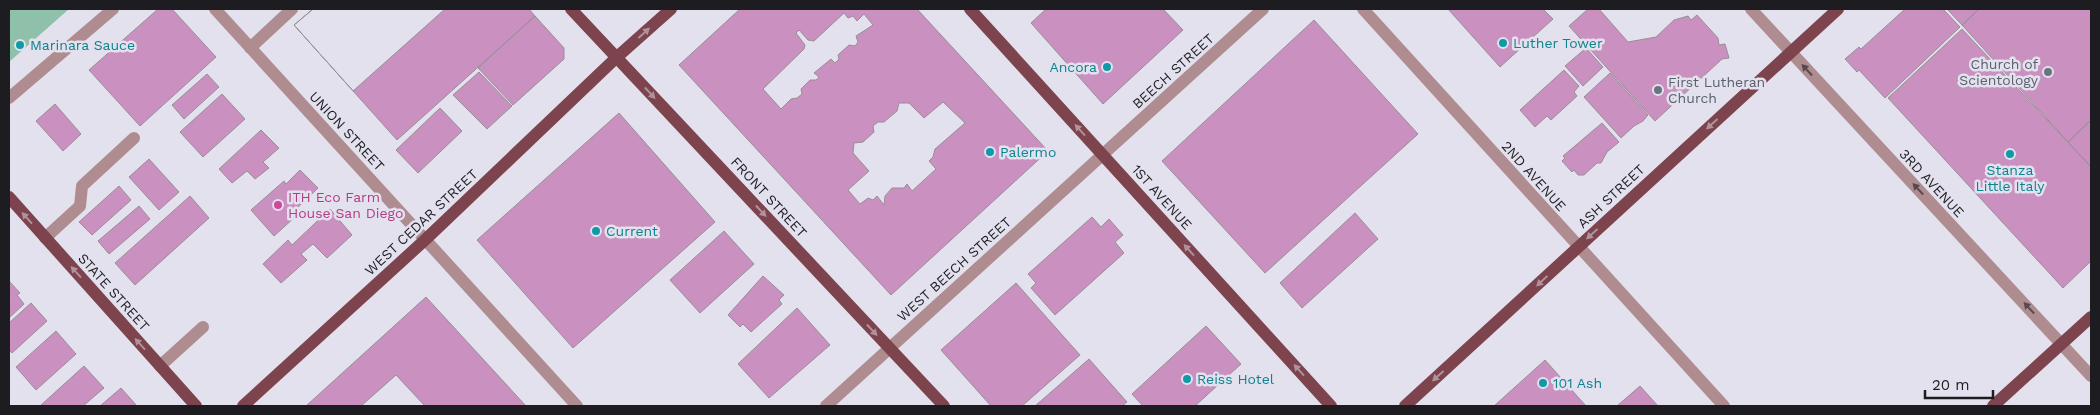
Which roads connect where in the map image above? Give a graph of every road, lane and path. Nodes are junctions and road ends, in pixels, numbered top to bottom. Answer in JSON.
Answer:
{"nodes":[{"id":1,"x":113,"y":9,"type":"edge"},
{"id":2,"x":215,"y":9,"type":"edge"},
{"id":3,"x":292,"y":9,"type":"edge"},
{"id":4,"x":571,"y":9,"type":"edge"},
{"id":5,"x":671,"y":9,"type":"edge"},
{"id":6,"x":970,"y":9,"type":"edge"},
{"id":7,"x":1263,"y":9,"type":"edge"},
{"id":8,"x":1363,"y":9,"type":"edge"},
{"id":9,"x":1751,"y":9,"type":"edge"},
{"id":10,"x":1838,"y":9,"type":"edge"},
{"id":11,"x":250,"y":48,"type":"junction"},
{"id":12,"x":1791,"y":52,"type":"junction"},
{"id":13,"x":617,"y":57,"type":"junction"},
{"id":14,"x":9,"y":98,"type":"edge"},
{"id":15,"x":134,"y":138,"type":"dead end"},
{"id":16,"x":1102,"y":154,"type":"junction"},
{"id":17,"x":9,"y":198,"type":"edge"},
{"id":18,"x":45,"y":238,"type":"junction"},
{"id":19,"x":426,"y":239,"type":"junction"},
{"id":20,"x":1578,"y":248,"type":"junction"},
{"id":21,"x":2091,"y":317,"type":"edge"},
{"id":22,"x":203,"y":327,"type":"dead end"},
{"id":23,"x":2062,"y":344,"type":"junction"},
{"id":24,"x":890,"y":348,"type":"junction"},
{"id":25,"x":160,"y":366,"type":"junction"},
{"id":26,"x":2091,"y":376,"type":"edge"},
{"id":27,"x":196,"y":406,"type":"edge"},
{"id":28,"x":242,"y":406,"type":"edge"},
{"id":29,"x":577,"y":406,"type":"edge"},
{"id":30,"x":826,"y":406,"type":"edge"},
{"id":31,"x":944,"y":406,"type":"edge"},
{"id":32,"x":1332,"y":406,"type":"edge"},
{"id":33,"x":1405,"y":406,"type":"edge"},
{"id":34,"x":1724,"y":406,"type":"edge"},
{"id":35,"x":1993,"y":406,"type":"edge"}],
"edges":[{"from":1,"to":14,"type":"street"},
{"from":2,"to":11,"type":"street","name":"UNION STREET"},
{"from":3,"to":11,"type":"street"},
{"from":4,"to":13,"type":"main road","name":"FRONT STREET"},
{"from":13,"to":5,"type":"main road","name":"WEST CEDAR STREET","one_way":true},
{"from":16,"to":6,"type":"main road","name":"1ST AVENUE","one_way":true},
{"from":7,"to":16,"type":"street","name":"BEECH STREET"},
{"from":8,"to":20,"type":"street","name":"2ND AVENUE"},
{"from":9,"to":12,"type":"street","name":"3RD AVENUE"},
{"from":10,"to":12,"type":"main road","name":"ASH STREET"},
{"from":11,"to":19,"type":"street","name":"UNION STREET"},
{"from":12,"to":20,"type":"main road","name":"ASH STREET","one_way":true},
{"from":23,"to":12,"type":"street","name":"3RD AVENUE","one_way":true},
{"from":13,"to":19,"type":"main road","name":"WEST CEDAR STREET"},
{"from":13,"to":24,"type":"main road","name":"FRONT STREET","one_way":true},
{"from":15,"to":18,"type":"street"},
{"from":16,"to":24,"type":"street","name":"WEST BEECH STREET"},
{"from":32,"to":16,"type":"main road","name":"1ST AVENUE","one_way":true},
{"from":18,"to":17,"type":"main road","name":"STATE STREET","one_way":true},
{"from":25,"to":18,"type":"main road","name":"STATE STREET","one_way":true},
{"from":19,"to":28,"type":"main road","name":"WEST CEDAR STREET"},
{"from":19,"to":29,"type":"street","name":"UNION STREET"},
{"from":20,"to":33,"type":"main road","name":"ASH STREET","one_way":true},
{"from":20,"to":34,"type":"street","name":"2ND AVENUE"},
{"from":21,"to":23,"type":"main road"},
{"from":22,"to":25,"type":"street"},
{"from":23,"to":26,"type":"street","name":"3RD AVENUE"},
{"from":23,"to":35,"type":"main road"},
{"from":24,"to":30,"type":"street","name":"WEST BEECH STREET"},
{"from":24,"to":31,"type":"main road","name":"FRONT STREET"},
{"from":25,"to":27,"type":"main road","name":"STATE STREET"}]}
